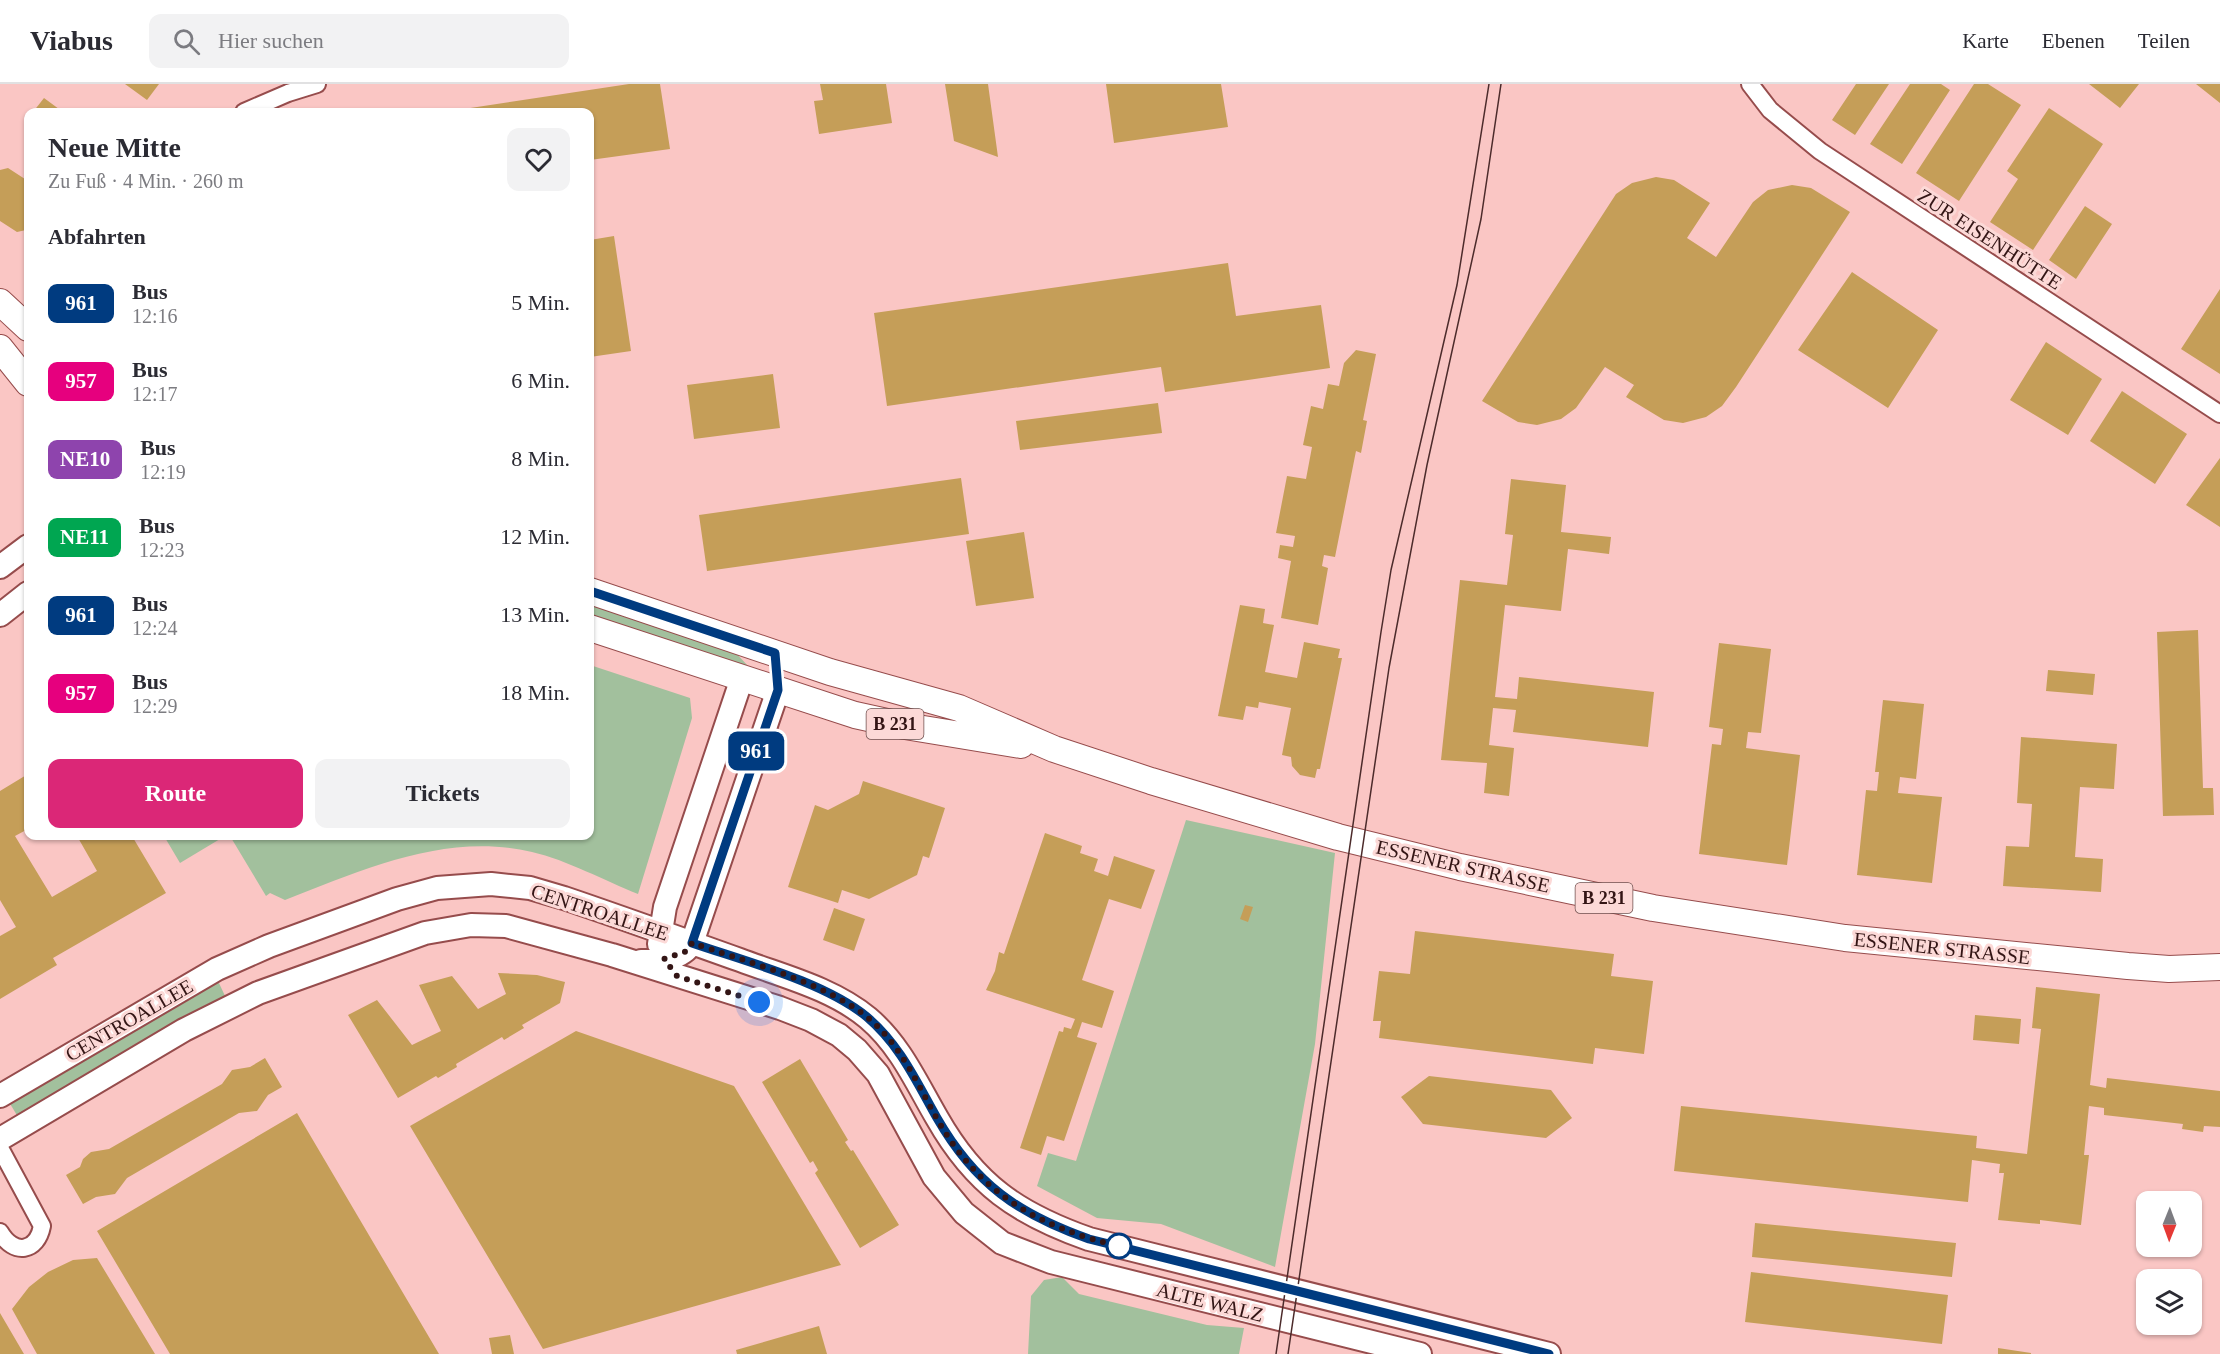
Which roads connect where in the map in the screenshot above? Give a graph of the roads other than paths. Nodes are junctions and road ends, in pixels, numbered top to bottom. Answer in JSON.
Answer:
{"nodes":[{"id":1,"x":317,"y":84,"type":"edge"},
{"id":2,"x":1750,"y":84,"type":"edge"},
{"id":3,"x":253,"y":108,"type":"edge"},
{"id":4,"x":0,"y":302,"type":"edge"},
{"id":5,"x":24,"y":323,"type":"edge"},
{"id":6,"x":24,"y":327,"type":"edge"},
{"id":7,"x":3,"y":350,"type":"edge"},
{"id":8,"x":24,"y":378,"type":"edge"},
{"id":9,"x":2220,"y":414,"type":"edge"},
{"id":10,"x":24,"y":549,"type":"edge"},
{"id":11,"x":0,"y":567,"type":"edge"},
{"id":12,"x":594,"y":592,"type":"edge"},
{"id":13,"x":24,"y":595,"type":"edge"},
{"id":14,"x":0,"y":615,"type":"edge"},
{"id":15,"x":594,"y":629,"type":"edge"},
{"id":16,"x":775,"y":653,"type":"junction"},
{"id":17,"x":742,"y":678,"type":"junction"},
{"id":18,"x":778,"y":690,"type":"junction"},
{"id":19,"x":1054,"y":749,"type":"junction"},
{"id":20,"x":659,"y":931,"type":"junction"},
{"id":21,"x":692,"y":943,"type":"junction"},
{"id":22,"x":2220,"y":967,"type":"edge"},
{"id":23,"x":671,"y":968,"type":"junction"},
{"id":24,"x":2169,"y":969,"type":"junction"},
{"id":25,"x":2220,"y":978,"type":"edge"},
{"id":26,"x":0,"y":1096,"type":"edge"},
{"id":27,"x":0,"y":1139,"type":"edge"},
{"id":28,"x":0,"y":1148,"type":"edge"},
{"id":29,"x":1028,"y":1215,"type":"joint"},
{"id":30,"x":0,"y":1232,"type":"edge"},
{"id":31,"x":1002,"y":1243,"type":"joint"},
{"id":32,"x":1420,"y":1354,"type":"edge"},
{"id":33,"x":1549,"y":1354,"type":"edge"}],
"edges":[{"from":1,"to":3,"type":"street"},
{"from":2,"to":9,"type":"street","name":"ZUR EISENHÜTTE"},
{"from":4,"to":5,"type":"main road"},
{"from":6,"to":7,"type":"main road"},
{"from":7,"to":8,"type":"main road"},
{"from":10,"to":11,"type":"street"},
{"from":12,"to":16,"type":"main road","name":"ESSENER STRASSE","number":"B 231"},
{"from":13,"to":14,"type":"street"},
{"from":15,"to":17,"type":"main road","name":"ESSENER STRASSE","number":"B 231"},
{"from":16,"to":17,"type":"main road"},
{"from":16,"to":18,"type":"main road"},
{"from":16,"to":19,"type":"main road","name":"ESSENER STRASSE","number":"B 231"},
{"from":17,"to":18,"type":"main road","name":"ESSENER STRASSE","number":"B 231"},
{"from":17,"to":20,"type":"street"},
{"from":18,"to":19,"type":"main road","name":"ESSENER STRASSE","number":"B 231"},
{"from":18,"to":21,"type":"street"},
{"from":19,"to":24,"type":"main road","name":"ESSENER STRASSE","number":"B 231"},
{"from":20,"to":21,"type":"street","name":"CENTROALLEE"},
{"from":20,"to":23,"type":"street"},
{"from":20,"to":26,"type":"street","name":"CENTROALLEE"},
{"from":21,"to":23,"type":"street"},
{"from":21,"to":29,"type":"street","name":"CENTROALLEE"},
{"from":22,"to":24,"type":"main road","name":"ESSENER STRASSE","number":"B 231"},
{"from":23,"to":27,"type":"street","name":"CENTROALLEE"},
{"from":23,"to":31,"type":"street","name":"CENTROALLEE"},
{"from":24,"to":25,"type":"main road","name":"ESSENER STRASSE","number":"B 231"},
{"from":28,"to":30,"type":"street"},
{"from":29,"to":33,"type":"street","name":"ALTE WALZ"},
{"from":31,"to":32,"type":"street","name":"ALTE WALZ"}]}
